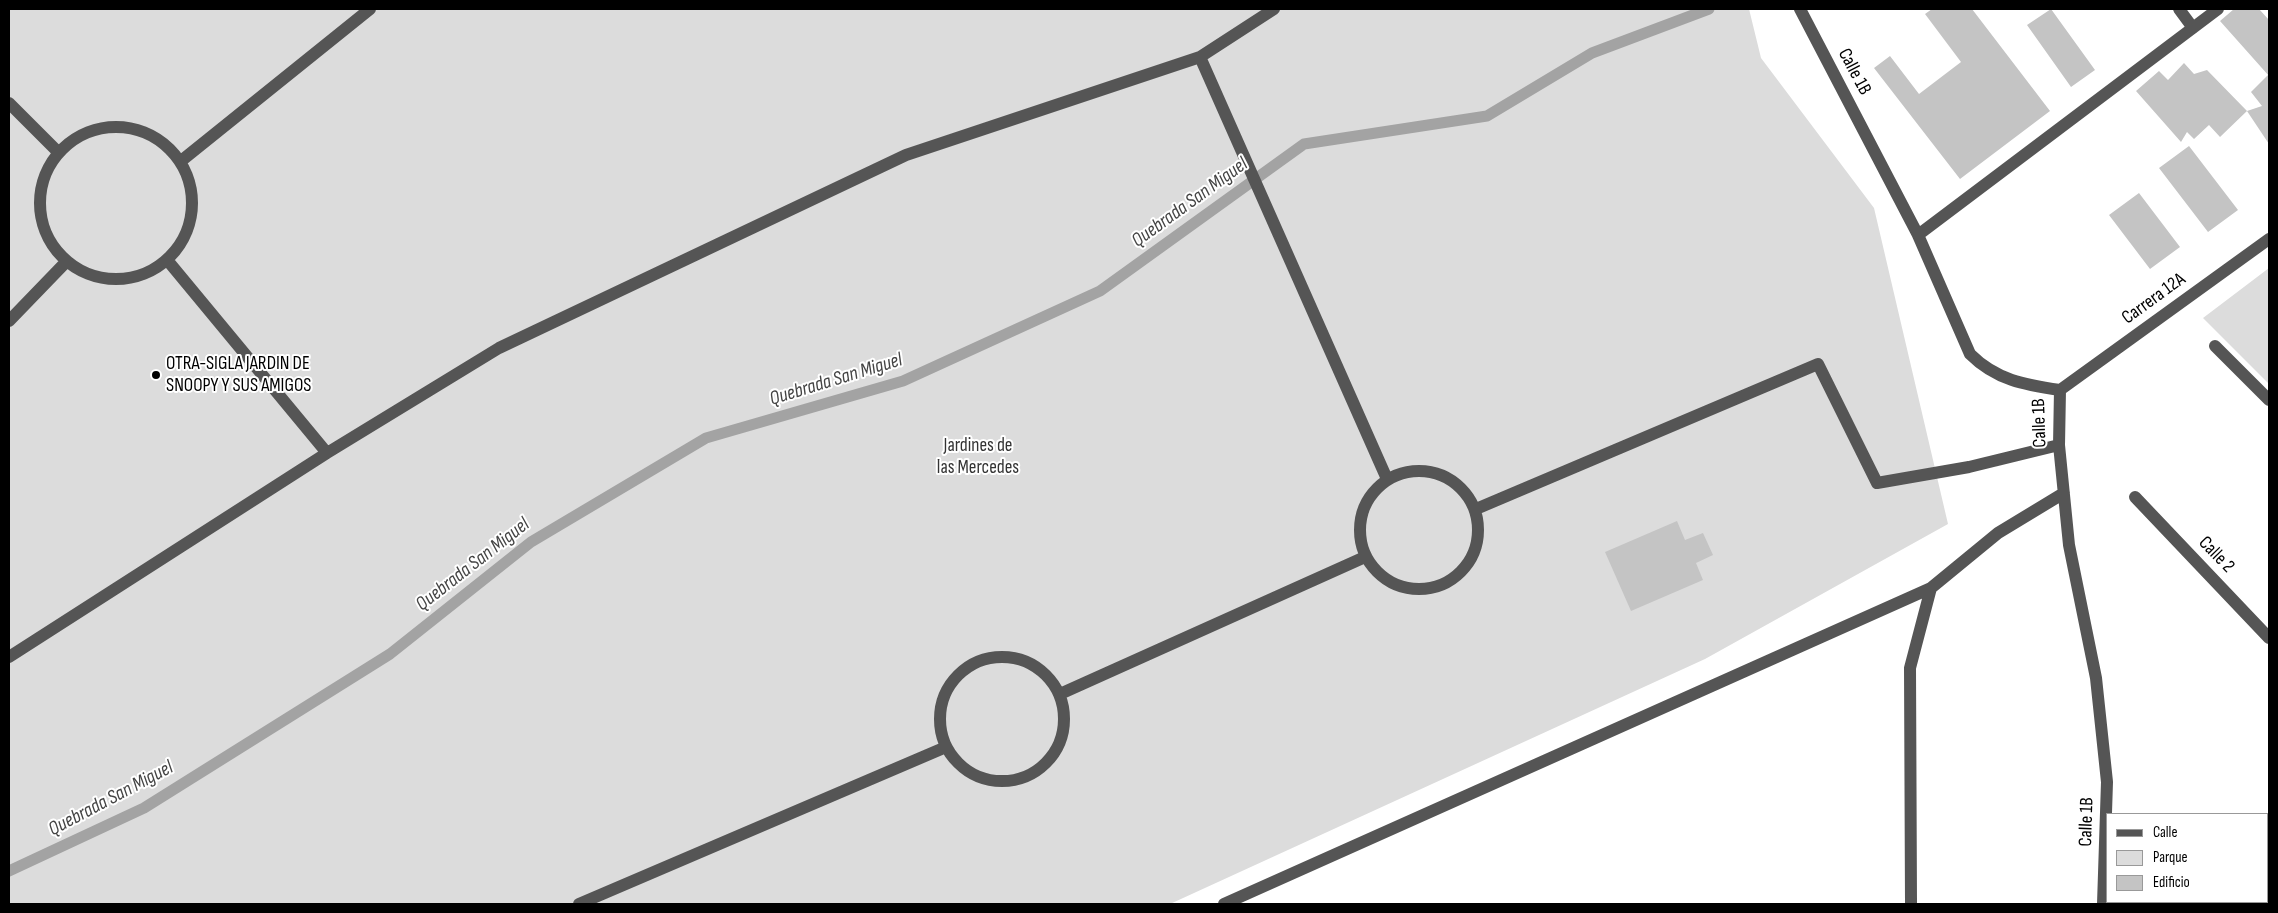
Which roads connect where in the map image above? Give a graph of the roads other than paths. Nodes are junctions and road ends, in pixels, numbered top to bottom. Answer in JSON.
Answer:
{"nodes":[{"id":1,"x":370,"y":9,"type":"edge"},
{"id":2,"x":1274,"y":9,"type":"edge"},
{"id":3,"x":1800,"y":9,"type":"edge"},
{"id":4,"x":2180,"y":9,"type":"edge"},
{"id":5,"x":2218,"y":9,"type":"edge"},
{"id":6,"x":2193,"y":28,"type":"junction"},
{"id":7,"x":1200,"y":57,"type":"junction"},
{"id":8,"x":9,"y":103,"type":"edge"},
{"id":9,"x":58,"y":152,"type":"junction"},
{"id":10,"x":181,"y":161,"type":"junction"},
{"id":11,"x":1918,"y":235,"type":"junction"},
{"id":12,"x":2269,"y":239,"type":"edge"},
{"id":13,"x":168,"y":261,"type":"junction"},
{"id":14,"x":66,"y":262,"type":"junction"},
{"id":15,"x":9,"y":321,"type":"edge"},
{"id":16,"x":2216,"y":346,"type":"dead end"},
{"id":17,"x":2060,"y":390,"type":"junction"},
{"id":18,"x":2269,"y":400,"type":"edge"},
{"id":19,"x":2059,"y":445,"type":"junction"},
{"id":20,"x":327,"y":454,"type":"junction"},
{"id":21,"x":1387,"y":479,"type":"junction"},
{"id":22,"x":2064,"y":493,"type":"junction"},
{"id":23,"x":2135,"y":497,"type":"dead end"},
{"id":24,"x":1476,"y":509,"type":"junction"},
{"id":25,"x":1365,"y":557,"type":"junction"},
{"id":26,"x":1931,"y":588,"type":"junction"},
{"id":27,"x":2269,"y":638,"type":"edge"},
{"id":28,"x":9,"y":657,"type":"edge"},
{"id":29,"x":1060,"y":694,"type":"junction"},
{"id":30,"x":946,"y":748,"type":"junction"},
{"id":31,"x":579,"y":904,"type":"edge"},
{"id":32,"x":1224,"y":904,"type":"edge"},
{"id":33,"x":1911,"y":904,"type":"edge"},
{"id":34,"x":2103,"y":904,"type":"edge"}],
"edges":[{"from":1,"to":10,"type":"street"},
{"from":2,"to":7,"type":"street"},
{"from":3,"to":11,"type":"street","name":"Calle 1B"},
{"from":4,"to":6,"type":"street"},
{"from":5,"to":6,"type":"street"},
{"from":6,"to":11,"type":"street"},
{"from":7,"to":20,"type":"street"},
{"from":7,"to":21,"type":"street"},
{"from":8,"to":9,"type":"street"},
{"from":9,"to":10,"type":"street"},
{"from":9,"to":14,"type":"street"},
{"from":10,"to":13,"type":"street"},
{"from":11,"to":17,"type":"street","name":"Calle 1B"},
{"from":12,"to":17,"type":"street","name":"Carrera 12A"},
{"from":13,"to":14,"type":"street"},
{"from":13,"to":20,"type":"street"},
{"from":14,"to":15,"type":"street"},
{"from":16,"to":18,"type":"street"},
{"from":17,"to":19,"type":"street","name":"Calle 1B"},
{"from":19,"to":22,"type":"street","name":"Calle 1B"},
{"from":19,"to":24,"type":"street"},
{"from":20,"to":28,"type":"street"},
{"from":21,"to":24,"type":"street"},
{"from":21,"to":25,"type":"street"},
{"from":22,"to":26,"type":"street"},
{"from":22,"to":34,"type":"street","name":"Calle 1B"},
{"from":23,"to":27,"type":"street","name":"Calle 2"},
{"from":24,"to":25,"type":"street"},
{"from":25,"to":29,"type":"street"},
{"from":26,"to":32,"type":"street"},
{"from":26,"to":33,"type":"street"},
{"from":29,"to":30,"type":"street"},
{"from":29,"to":30,"type":"street"},
{"from":30,"to":31,"type":"street"}]}
